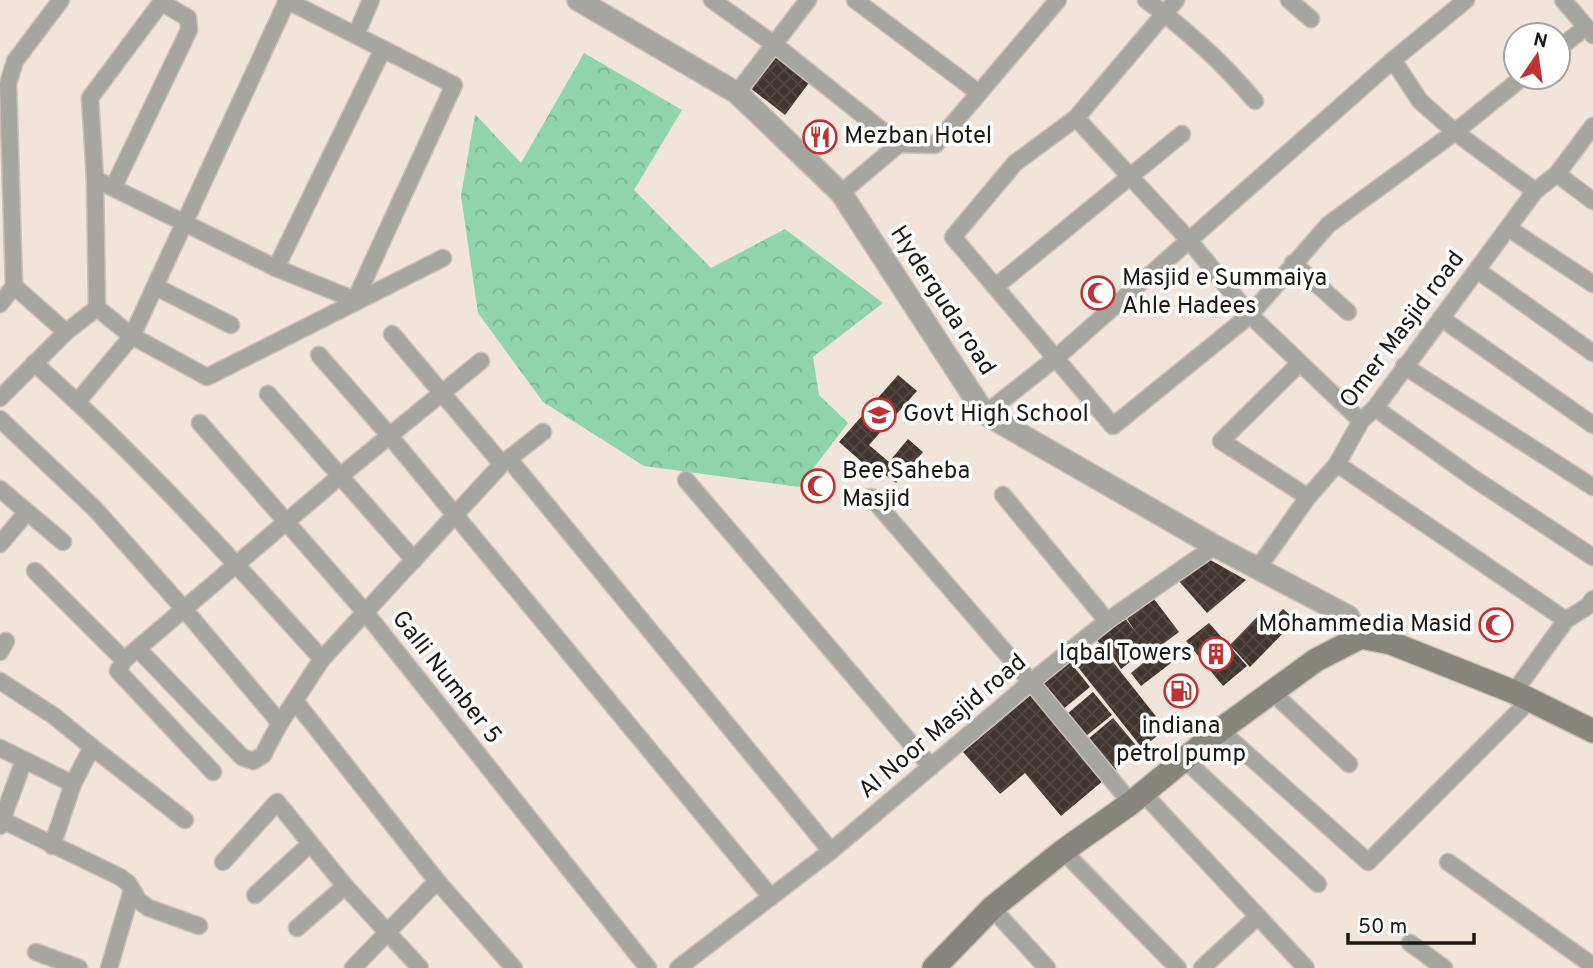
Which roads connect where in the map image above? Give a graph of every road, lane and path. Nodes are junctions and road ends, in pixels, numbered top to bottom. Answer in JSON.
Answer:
{"nodes":[{"id":1,"x":61,"y":0,"type":"edge"},
{"id":2,"x":287,"y":0,"type":"edge"},
{"id":3,"x":371,"y":0,"type":"edge"},
{"id":4,"x":578,"y":0,"type":"edge"},
{"id":5,"x":712,"y":0,"type":"edge"},
{"id":6,"x":808,"y":0,"type":"edge"},
{"id":7,"x":855,"y":0,"type":"edge"},
{"id":8,"x":1058,"y":0,"type":"edge"},
{"id":9,"x":1146,"y":0,"type":"edge"},
{"id":10,"x":1176,"y":0,"type":"edge"},
{"id":11,"x":1289,"y":0,"type":"edge"},
{"id":12,"x":1466,"y":0,"type":"edge"},
{"id":13,"x":1563,"y":0,"type":"edge"},
{"id":14,"x":162,"y":1,"type":"edge"},
{"id":15,"x":1164,"y":13,"type":"junction"},
{"id":16,"x":1311,"y":19,"type":"dead end"},
{"id":17,"x":1590,"y":31,"type":"edge"},
{"id":18,"x":356,"y":35,"type":"junction"},
{"id":19,"x":1572,"y":41,"type":"edge"},
{"id":20,"x":775,"y":44,"type":"junction"},
{"id":21,"x":383,"y":49,"type":"junction"},
{"id":22,"x":1393,"y":60,"type":"junction"},
{"id":23,"x":1505,"y":91,"type":"edge"},
{"id":24,"x":737,"y":93,"type":"junction"},
{"id":25,"x":979,"y":93,"type":"junction"},
{"id":26,"x":1255,"y":101,"type":"dead end"},
{"id":27,"x":1076,"y":117,"type":"junction"},
{"id":28,"x":1593,"y":126,"type":"edge"},
{"id":29,"x":1455,"y":131,"type":"junction"},
{"id":30,"x":1182,"y":134,"type":"dead end"},
{"id":31,"x":899,"y":144,"type":"junction"},
{"id":32,"x":1557,"y":174,"type":"junction"},
{"id":33,"x":1130,"y":176,"type":"junction"},
{"id":34,"x":95,"y":179,"type":"junction"},
{"id":35,"x":113,"y":188,"type":"junction"},
{"id":36,"x":1535,"y":191,"type":"junction"},
{"id":37,"x":841,"y":193,"type":"junction"},
{"id":38,"x":1593,"y":201,"type":"edge"},
{"id":39,"x":185,"y":224,"type":"junction"},
{"id":40,"x":1508,"y":228,"type":"junction"},
{"id":41,"x":1188,"y":239,"type":"junction"},
{"id":42,"x":443,"y":258,"type":"dead end"},
{"id":43,"x":1293,"y":263,"type":"junction"},
{"id":44,"x":276,"y":268,"type":"junction"},
{"id":45,"x":1477,"y":270,"type":"junction"},
{"id":46,"x":1593,"y":284,"type":"edge"},
{"id":47,"x":14,"y":286,"type":"junction"},
{"id":48,"x":156,"y":287,"type":"junction"},
{"id":49,"x":995,"y":287,"type":"junction"},
{"id":50,"x":355,"y":300,"type":"junction"},
{"id":51,"x":0,"y":304,"type":"edge"},
{"id":52,"x":97,"y":308,"type":"junction"},
{"id":53,"x":1348,"y":312,"type":"dead end"},
{"id":54,"x":1250,"y":315,"type":"junction"},
{"id":55,"x":1441,"y":318,"type":"junction"},
{"id":56,"x":231,"y":325,"type":"dead end"},
{"id":57,"x":66,"y":332,"type":"junction"},
{"id":58,"x":392,"y":334,"type":"dead end"},
{"id":59,"x":132,"y":336,"type":"junction"},
{"id":60,"x":1593,"y":353,"type":"edge"},
{"id":61,"x":319,"y":355,"type":"dead end"},
{"id":62,"x":1057,"y":357,"type":"junction"},
{"id":63,"x":481,"y":361,"type":"dead end"},
{"id":64,"x":34,"y":363,"type":"junction"},
{"id":65,"x":1300,"y":363,"type":"junction"},
{"id":66,"x":1404,"y":366,"type":"junction"},
{"id":67,"x":441,"y":393,"type":"junction"},
{"id":68,"x":268,"y":394,"type":"dead end"},
{"id":69,"x":0,"y":398,"type":"edge"},
{"id":70,"x":78,"y":401,"type":"junction"},
{"id":71,"x":1375,"y":408,"type":"junction"},
{"id":72,"x":985,"y":414,"type":"junction"},
{"id":73,"x":0,"y":419,"type":"edge"},
{"id":74,"x":1361,"y":421,"type":"junction"},
{"id":75,"x":200,"y":423,"type":"dead end"},
{"id":76,"x":1593,"y":425,"type":"edge"},
{"id":77,"x":543,"y":432,"type":"dead end"},
{"id":78,"x":389,"y":435,"type":"junction"},
{"id":79,"x":506,"y":461,"type":"junction"},
{"id":80,"x":1337,"y":464,"type":"junction"},
{"id":81,"x":338,"y":477,"type":"junction"},
{"id":82,"x":686,"y":480,"type":"dead end"},
{"id":83,"x":1593,"y":487,"type":"edge"},
{"id":84,"x":0,"y":489,"type":"edge"},
{"id":85,"x":1003,"y":495,"type":"dead end"},
{"id":86,"x":871,"y":497,"type":"dead end"},
{"id":87,"x":1308,"y":497,"type":"junction"},
{"id":88,"x":27,"y":512,"type":"junction"},
{"id":89,"x":456,"y":514,"type":"junction"},
{"id":90,"x":286,"y":521,"type":"junction"},
{"id":91,"x":63,"y":542,"type":"dead end"},
{"id":92,"x":0,"y":544,"type":"edge"},
{"id":93,"x":1215,"y":546,"type":"junction"},
{"id":94,"x":1593,"y":557,"type":"edge"},
{"id":95,"x":414,"y":560,"type":"junction"},
{"id":96,"x":236,"y":564,"type":"junction"},
{"id":97,"x":1258,"y":568,"type":"junction"},
{"id":98,"x":36,"y":571,"type":"dead end"},
{"id":99,"x":1593,"y":599,"type":"edge"},
{"id":100,"x":184,"y":609,"type":"junction"},
{"id":101,"x":365,"y":612,"type":"junction"},
{"id":102,"x":1566,"y":620,"type":"junction"},
{"id":103,"x":1107,"y":621,"type":"junction"},
{"id":104,"x":1361,"y":637,"type":"junction"},
{"id":105,"x":139,"y":650,"type":"junction"},
{"id":106,"x":322,"y":659,"type":"junction"},
{"id":107,"x":124,"y":660,"type":"junction"},
{"id":108,"x":0,"y":681,"type":"edge"},
{"id":109,"x":1031,"y":682,"type":"junction"},
{"id":110,"x":1273,"y":693,"type":"junction"},
{"id":111,"x":1522,"y":696,"type":"junction"},
{"id":112,"x":295,"y":701,"type":"junction"},
{"id":113,"x":280,"y":723,"type":"junction"},
{"id":114,"x":1220,"y":730,"type":"junction"},
{"id":115,"x":1593,"y":731,"type":"edge"},
{"id":116,"x":92,"y":747,"type":"junction"},
{"id":117,"x":0,"y":748,"type":"edge"},
{"id":118,"x":23,"y":760,"type":"junction"},
{"id":119,"x":1185,"y":760,"type":"junction"},
{"id":120,"x":1349,"y":764,"type":"dead end"},
{"id":121,"x":931,"y":767,"type":"junction"},
{"id":122,"x":213,"y":772,"type":"dead end"},
{"id":123,"x":73,"y":784,"type":"junction"},
{"id":124,"x":1137,"y":797,"type":"junction"},
{"id":125,"x":185,"y":820,"type":"dead end"},
{"id":126,"x":1,"y":823,"type":"edge"},
{"id":127,"x":310,"y":844,"type":"junction"},
{"id":128,"x":52,"y":846,"type":"junction"},
{"id":129,"x":831,"y":851,"type":"junction"},
{"id":130,"x":1063,"y":851,"type":"junction"},
{"id":131,"x":223,"y":862,"type":"dead end"},
{"id":132,"x":1448,"y":862,"type":"dead end"},
{"id":133,"x":437,"y":881,"type":"junction"},
{"id":134,"x":1318,"y":884,"type":"dead end"},
{"id":135,"x":345,"y":886,"type":"junction"},
{"id":136,"x":132,"y":890,"type":"junction"},
{"id":137,"x":255,"y":895,"type":"dead end"},
{"id":138,"x":771,"y":897,"type":"junction"},
{"id":139,"x":992,"y":908,"type":"junction"},
{"id":140,"x":1257,"y":917,"type":"junction"},
{"id":141,"x":199,"y":926,"type":"dead end"},
{"id":142,"x":297,"y":928,"type":"dead end"},
{"id":143,"x":388,"y":931,"type":"junction"},
{"id":144,"x":1410,"y":943,"type":"dead end"},
{"id":145,"x":36,"y":952,"type":"dead end"},
{"id":146,"x":1593,"y":966,"type":"edge"},
{"id":147,"x":79,"y":968,"type":"edge"},
{"id":148,"x":109,"y":968,"type":"edge"},
{"id":149,"x":353,"y":968,"type":"edge"},
{"id":150,"x":420,"y":968,"type":"edge"},
{"id":151,"x":514,"y":968,"type":"edge"},
{"id":152,"x":648,"y":968,"type":"edge"},
{"id":153,"x":678,"y":968,"type":"edge"},
{"id":154,"x":934,"y":968,"type":"edge"},
{"id":155,"x":1047,"y":968,"type":"edge"},
{"id":156,"x":1178,"y":968,"type":"edge"},
{"id":157,"x":1202,"y":968,"type":"edge"},
{"id":158,"x":1306,"y":968,"type":"edge"},
{"id":159,"x":1444,"y":968,"type":"edge"}],
"edges":[{"from":1,"to":47,"type":"street"},
{"from":2,"to":18,"type":"street"},
{"from":2,"to":39,"type":"street"},
{"from":3,"to":18,"type":"street"},
{"from":4,"to":24,"type":"street","name":"Hyderguda road"},
{"from":5,"to":20,"type":"street"},
{"from":6,"to":20,"type":"street"},
{"from":7,"to":25,"type":"street"},
{"from":8,"to":25,"type":"street"},
{"from":9,"to":15,"type":"street"},
{"from":10,"to":15,"type":"street"},
{"from":11,"to":16,"type":"street"},
{"from":12,"to":22,"type":"street"},
{"from":13,"to":17,"type":"street"},
{"from":14,"to":34,"type":"street"},
{"from":14,"to":35,"type":"street"},
{"from":15,"to":26,"type":"street"},
{"from":15,"to":27,"type":"street"},
{"from":17,"to":19,"type":"street"},
{"from":18,"to":21,"type":"street"},
{"from":20,"to":24,"type":"street"},
{"from":20,"to":31,"type":"street"},
{"from":21,"to":44,"type":"street"},
{"from":21,"to":50,"type":"street"},
{"from":22,"to":29,"type":"street"},
{"from":22,"to":41,"type":"street"},
{"from":23,"to":29,"type":"street"},
{"from":24,"to":37,"type":"street","name":"Hyderguda road"},
{"from":25,"to":31,"type":"street"},
{"from":27,"to":33,"type":"street"},
{"from":27,"to":49,"type":"street"},
{"from":28,"to":32,"type":"street","name":"Omer Masjid road"},
{"from":29,"to":36,"type":"street"},
{"from":29,"to":43,"type":"street"},
{"from":30,"to":33,"type":"street"},
{"from":31,"to":37,"type":"street"},
{"from":32,"to":36,"type":"street","name":"Omer Masjid road"},
{"from":32,"to":38,"type":"street"},
{"from":33,"to":41,"type":"street"},
{"from":33,"to":49,"type":"street"},
{"from":34,"to":35,"type":"street"},
{"from":34,"to":52,"type":"street"},
{"from":35,"to":39,"type":"street"},
{"from":36,"to":40,"type":"street","name":"Omer Masjid road"},
{"from":37,"to":72,"type":"street","name":"Hyderguda road"},
{"from":39,"to":44,"type":"street"},
{"from":39,"to":48,"type":"street"},
{"from":40,"to":45,"type":"street","name":"Omer Masjid road"},
{"from":40,"to":46,"type":"street"},
{"from":41,"to":54,"type":"street"},
{"from":41,"to":62,"type":"street"},
{"from":42,"to":50,"type":"street"},
{"from":43,"to":53,"type":"street"},
{"from":43,"to":54,"type":"street"},
{"from":44,"to":50,"type":"street"},
{"from":45,"to":55,"type":"street","name":"Omer Masjid road"},
{"from":45,"to":60,"type":"street"},
{"from":47,"to":51,"type":"street"},
{"from":47,"to":57,"type":"street"},
{"from":48,"to":56,"type":"street"},
{"from":48,"to":59,"type":"street"},
{"from":49,"to":62,"type":"street"},
{"from":50,"to":59,"type":"street"},
{"from":52,"to":57,"type":"street"},
{"from":52,"to":59,"type":"street"},
{"from":54,"to":62,"type":"street"},
{"from":54,"to":65,"type":"street"},
{"from":55,"to":66,"type":"street","name":"Omer Masjid road"},
{"from":55,"to":76,"type":"street"},
{"from":57,"to":64,"type":"street"},
{"from":58,"to":67,"type":"street"},
{"from":59,"to":70,"type":"street"},
{"from":61,"to":78,"type":"street"},
{"from":62,"to":72,"type":"street"},
{"from":63,"to":67,"type":"street"},
{"from":64,"to":69,"type":"street"},
{"from":64,"to":70,"type":"street"},
{"from":65,"to":74,"type":"street"},
{"from":65,"to":87,"type":"street"},
{"from":66,"to":71,"type":"street","name":"Omer Masjid road"},
{"from":66,"to":83,"type":"street"},
{"from":67,"to":78,"type":"street"},
{"from":67,"to":79,"type":"street"},
{"from":68,"to":81,"type":"street"},
{"from":70,"to":96,"type":"street"},
{"from":71,"to":74,"type":"street","name":"Omer Masjid road"},
{"from":71,"to":94,"type":"street"},
{"from":72,"to":93,"type":"street","name":"Hyderguda road"},
{"from":73,"to":100,"type":"street"},
{"from":74,"to":80,"type":"street","name":"Omer Masjid road"},
{"from":75,"to":90,"type":"street","name":"Galli Number 5"},
{"from":77,"to":79,"type":"street"},
{"from":78,"to":81,"type":"street"},
{"from":78,"to":89,"type":"street"},
{"from":79,"to":89,"type":"street"},
{"from":79,"to":129,"type":"street"},
{"from":80,"to":87,"type":"street","name":"Omer Masjid road"},
{"from":80,"to":102,"type":"street"},
{"from":81,"to":90,"type":"street"},
{"from":81,"to":95,"type":"street"},
{"from":82,"to":121,"type":"street"},
{"from":84,"to":88,"type":"street"},
{"from":85,"to":103,"type":"street"},
{"from":86,"to":109,"type":"street"},
{"from":87,"to":97,"type":"street","name":"Omer Masjid road"},
{"from":88,"to":91,"type":"street"},
{"from":88,"to":92,"type":"street"},
{"from":89,"to":95,"type":"street"},
{"from":89,"to":138,"type":"street"},
{"from":90,"to":96,"type":"street"},
{"from":90,"to":101,"type":"street","name":"Galli Number 5"},
{"from":93,"to":97,"type":"street","name":"Hyderguda road"},
{"from":93,"to":103,"type":"street","name":"AI Noor Masjid road"},
{"from":95,"to":101,"type":"street"},
{"from":96,"to":100,"type":"street"},
{"from":96,"to":106,"type":"street"},
{"from":97,"to":104,"type":"street","name":"Hyderguda road"},
{"from":98,"to":107,"type":"street"},
{"from":99,"to":102,"type":"street"},
{"from":100,"to":105,"type":"street"},
{"from":100,"to":113,"type":"street"},
{"from":101,"to":106,"type":"street"},
{"from":101,"to":152,"type":"street","name":"Galli Number 5"},
{"from":102,"to":111,"type":"street"},
{"from":103,"to":109,"type":"street","name":"AI Noor Masjid road"},
{"from":104,"to":110,"type":"main road"},
{"from":104,"to":111,"type":"main road"},
{"from":105,"to":107,"type":"street"},
{"from":105,"to":113,"type":"street"},
{"from":106,"to":112,"type":"street"},
{"from":107,"to":122,"type":"street"},
{"from":108,"to":116,"type":"street"},
{"from":109,"to":121,"type":"street","name":"AI Noor Masjid road"},
{"from":109,"to":124,"type":"street"},
{"from":110,"to":114,"type":"main road"},
{"from":110,"to":120,"type":"street"},
{"from":111,"to":114,"type":"street"},
{"from":111,"to":115,"type":"main road"},
{"from":112,"to":113,"type":"street"},
{"from":112,"to":133,"type":"street"},
{"from":114,"to":119,"type":"main road"},
{"from":116,"to":123,"type":"street"},
{"from":116,"to":125,"type":"street"},
{"from":117,"to":118,"type":"street"},
{"from":118,"to":123,"type":"street"},
{"from":118,"to":126,"type":"street"},
{"from":119,"to":124,"type":"main road"},
{"from":119,"to":134,"type":"street"},
{"from":121,"to":129,"type":"street","name":"AI Noor Masjid road"},
{"from":123,"to":128,"type":"street"},
{"from":124,"to":130,"type":"main road"},
{"from":124,"to":140,"type":"street"},
{"from":126,"to":128,"type":"street"},
{"from":127,"to":131,"type":"street"},
{"from":127,"to":135,"type":"street"},
{"from":127,"to":137,"type":"street"},
{"from":128,"to":136,"type":"street"},
{"from":129,"to":138,"type":"street","name":"AI Noor Masjid road"},
{"from":130,"to":139,"type":"main road"},
{"from":130,"to":156,"type":"street"},
{"from":132,"to":146,"type":"street"},
{"from":133,"to":143,"type":"street"},
{"from":133,"to":151,"type":"street"},
{"from":135,"to":142,"type":"street"},
{"from":135,"to":143,"type":"street"},
{"from":136,"to":141,"type":"street"},
{"from":136,"to":148,"type":"street"},
{"from":138,"to":153,"type":"street"},
{"from":139,"to":154,"type":"main road"},
{"from":139,"to":155,"type":"street"},
{"from":140,"to":157,"type":"street"},
{"from":140,"to":158,"type":"street"},
{"from":143,"to":149,"type":"street"},
{"from":143,"to":150,"type":"street"},
{"from":144,"to":159,"type":"street"},
{"from":145,"to":147,"type":"street"}]}
